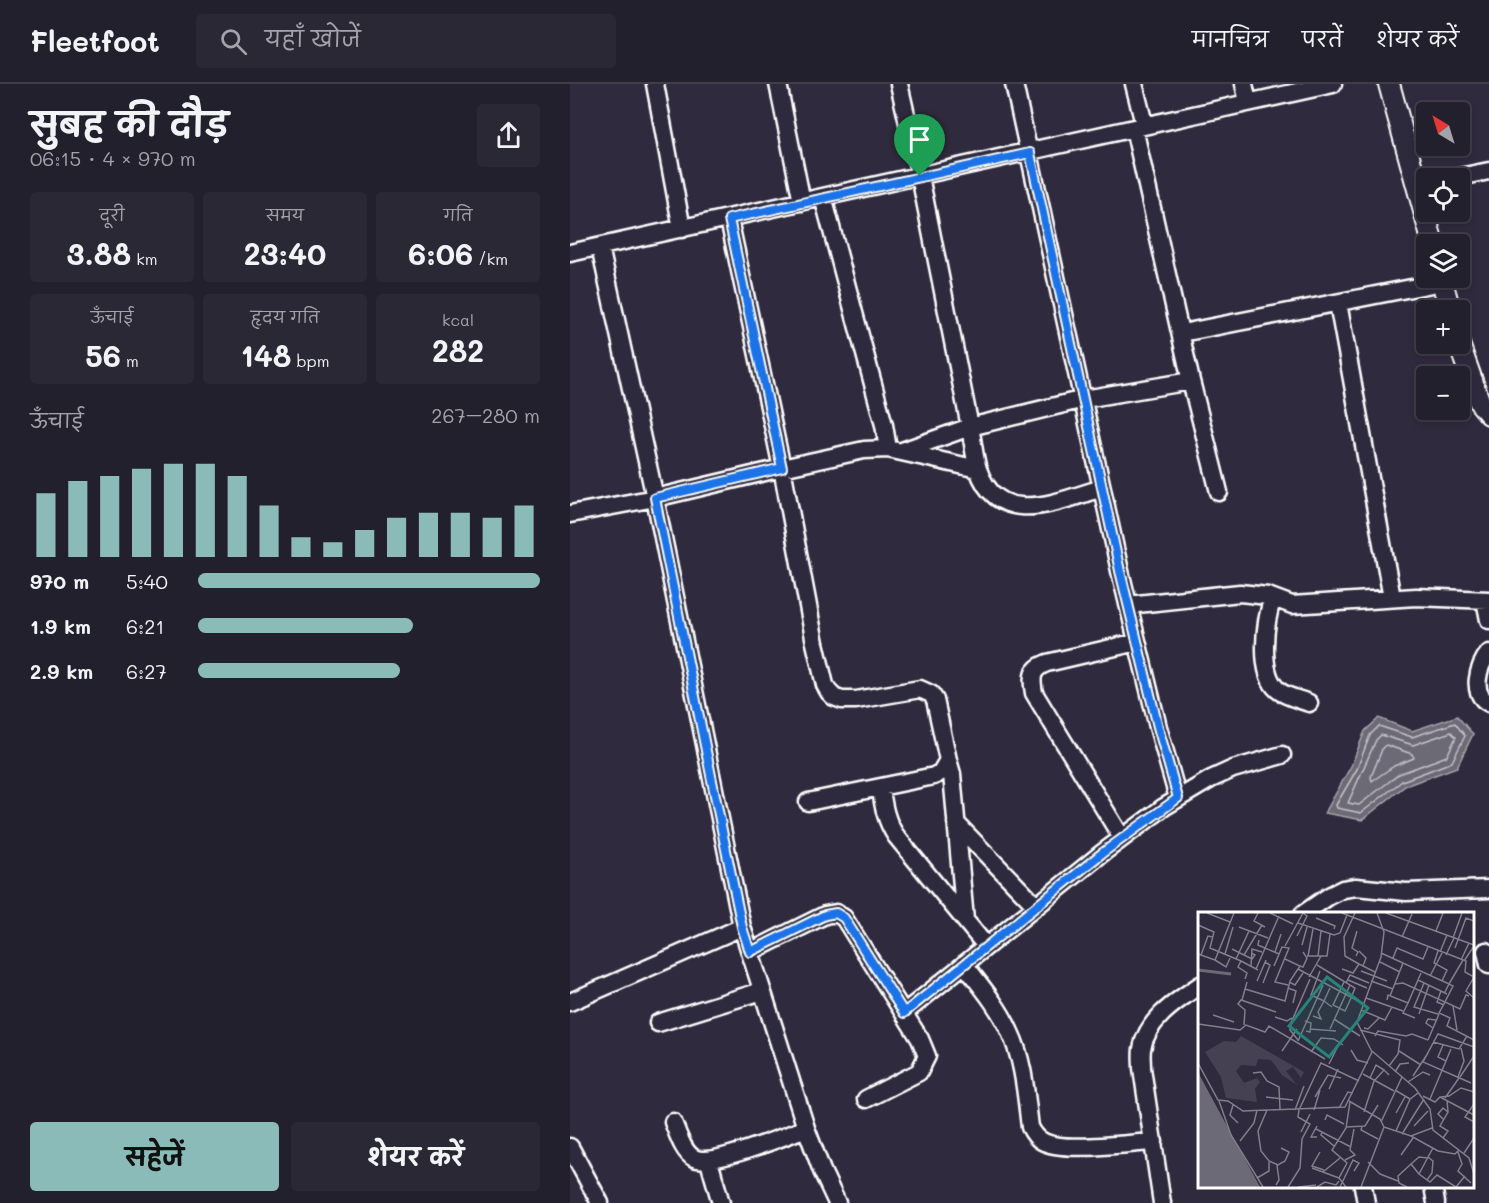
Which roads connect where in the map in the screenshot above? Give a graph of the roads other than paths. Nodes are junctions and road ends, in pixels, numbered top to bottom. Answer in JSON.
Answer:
{"nodes":[{"id":1,"x":655,"y":84,"type":"edge"},
{"id":2,"x":778,"y":84,"type":"edge"},
{"id":3,"x":899,"y":84,"type":"edge"},
{"id":4,"x":1014,"y":84,"type":"edge"},
{"id":5,"x":1134,"y":84,"type":"edge"},
{"id":6,"x":1244,"y":84,"type":"edge"},
{"id":7,"x":1333,"y":84,"type":"edge"},
{"id":8,"x":1389,"y":84,"type":"edge"},
{"id":9,"x":1248,"y":102,"type":"junction"},
{"id":10,"x":1139,"y":126,"type":"junction"},
{"id":11,"x":1030,"y":153,"type":"junction"},
{"id":12,"x":1416,"y":168,"type":"edge"},
{"id":13,"x":1489,"y":171,"type":"edge"},
{"id":14,"x":1470,"y":175,"type":"edge"},
{"id":15,"x":920,"y":176,"type":"junction"},
{"id":16,"x":823,"y":197,"type":"junction"},
{"id":17,"x":802,"y":202,"type":"junction"},
{"id":18,"x":729,"y":219,"type":"junction"},
{"id":19,"x":682,"y":229,"type":"junction"},
{"id":20,"x":600,"y":247,"type":"junction"},
{"id":21,"x":571,"y":251,"type":"edge"},
{"id":22,"x":1416,"y":286,"type":"edge"},
{"id":23,"x":1338,"y":303,"type":"junction"},
{"id":24,"x":1182,"y":333,"type":"junction"},
{"id":25,"x":1462,"y":354,"type":"edge"},
{"id":26,"x":1191,"y":381,"type":"junction"},
{"id":27,"x":1084,"y":399,"type":"junction"},
{"id":28,"x":1489,"y":414,"type":"edge"},
{"id":29,"x":970,"y":427,"type":"junction"},
{"id":30,"x":895,"y":450,"type":"junction"},
{"id":31,"x":782,"y":468,"type":"junction"},
{"id":32,"x":978,"y":469,"type":"junction"},
{"id":33,"x":1102,"y":488,"type":"junction"},
{"id":34,"x":1219,"y":492,"type":"dead end"},
{"id":35,"x":655,"y":498,"type":"junction"},
{"id":36,"x":570,"y":514,"type":"edge"},
{"id":37,"x":1273,"y":598,"type":"junction"},
{"id":38,"x":1392,"y":598,"type":"junction"},
{"id":39,"x":1487,"y":600,"type":"edge"},
{"id":40,"x":1128,"y":605,"type":"junction"},
{"id":41,"x":1489,"y":620,"type":"edge"},
{"id":42,"x":1137,"y":642,"type":"junction"},
{"id":43,"x":1489,"y":653,"type":"edge"},
{"id":44,"x":1309,"y":702,"type":"dead end"},
{"id":45,"x":1489,"y":703,"type":"edge"},
{"id":46,"x":1282,"y":755,"type":"dead end"},
{"id":47,"x":948,"y":760,"type":"junction"},
{"id":48,"x":881,"y":788,"type":"junction"},
{"id":49,"x":1178,"y":798,"type":"junction"},
{"id":50,"x":808,"y":802,"type":"dead end"},
{"id":51,"x":956,"y":823,"type":"junction"},
{"id":52,"x":1122,"y":838,"type":"junction"},
{"id":53,"x":1489,"y":890,"type":"edge"},
{"id":54,"x":1036,"y":906,"type":"junction"},
{"id":55,"x":1306,"y":912,"type":"edge"},
{"id":56,"x":965,"y":921,"type":"junction"},
{"id":57,"x":742,"y":927,"type":"junction"},
{"id":58,"x":986,"y":946,"type":"junction"},
{"id":59,"x":750,"y":952,"type":"junction"},
{"id":60,"x":964,"y":964,"type":"junction"},
{"id":61,"x":1198,"y":987,"type":"edge"},
{"id":62,"x":762,"y":991,"type":"junction"},
{"id":63,"x":570,"y":1002,"type":"edge"},
{"id":64,"x":904,"y":1013,"type":"junction"},
{"id":65,"x":658,"y":1023,"type":"dead end"},
{"id":66,"x":866,"y":1099,"type":"dead end"},
{"id":67,"x":673,"y":1122,"type":"dead end"},
{"id":68,"x":807,"y":1128,"type":"junction"},
{"id":69,"x":1154,"y":1142,"type":"junction"},
{"id":70,"x":570,"y":1147,"type":"edge"},
{"id":71,"x":709,"y":1161,"type":"junction"},
{"id":72,"x":1363,"y":1188,"type":"edge"},
{"id":73,"x":1433,"y":1188,"type":"edge"},
{"id":74,"x":600,"y":1203,"type":"edge"},
{"id":75,"x":721,"y":1203,"type":"edge"},
{"id":76,"x":837,"y":1203,"type":"edge"},
{"id":77,"x":1162,"y":1203,"type":"edge"},
{"id":78,"x":1366,"y":1203,"type":"edge"},
{"id":79,"x":1436,"y":1203,"type":"edge"}],
"edges":[{"from":1,"to":19,"type":"street"},
{"from":2,"to":17,"type":"street"},
{"from":3,"to":15,"type":"street"},
{"from":4,"to":11,"type":"street"},
{"from":5,"to":10,"type":"street"},
{"from":6,"to":9,"type":"street"},
{"from":7,"to":9,"type":"street"},
{"from":8,"to":12,"type":"street"},
{"from":9,"to":10,"type":"street"},
{"from":10,"to":11,"type":"street"},
{"from":10,"to":24,"type":"street"},
{"from":11,"to":15,"type":"street"},
{"from":11,"to":27,"type":"street"},
{"from":13,"to":14,"type":"street"},
{"from":15,"to":16,"type":"street"},
{"from":15,"to":29,"type":"street"},
{"from":16,"to":17,"type":"street"},
{"from":16,"to":30,"type":"street"},
{"from":17,"to":18,"type":"street"},
{"from":18,"to":19,"type":"street"},
{"from":18,"to":31,"type":"street"},
{"from":19,"to":20,"type":"street"},
{"from":20,"to":21,"type":"street"},
{"from":20,"to":35,"type":"street"},
{"from":22,"to":23,"type":"street"},
{"from":23,"to":24,"type":"street"},
{"from":23,"to":38,"type":"street"},
{"from":24,"to":26,"type":"street"},
{"from":25,"to":28,"type":"street"},
{"from":26,"to":27,"type":"street"},
{"from":26,"to":34,"type":"street"},
{"from":27,"to":29,"type":"street"},
{"from":27,"to":33,"type":"street"},
{"from":29,"to":30,"type":"street"},
{"from":29,"to":32,"type":"street"},
{"from":30,"to":31,"type":"street"},
{"from":30,"to":32,"type":"street"},
{"from":31,"to":35,"type":"street"},
{"from":31,"to":47,"type":"street"},
{"from":32,"to":33,"type":"street"},
{"from":33,"to":40,"type":"street"},
{"from":35,"to":36,"type":"street"},
{"from":35,"to":57,"type":"street"},
{"from":37,"to":38,"type":"street"},
{"from":37,"to":40,"type":"street"},
{"from":37,"to":44,"type":"street"},
{"from":38,"to":39,"type":"street"},
{"from":39,"to":41,"type":"street"},
{"from":40,"to":42,"type":"street"},
{"from":42,"to":49,"type":"street"},
{"from":42,"to":52,"type":"street"},
{"from":43,"to":45,"type":"street"},
{"from":46,"to":49,"type":"street"},
{"from":47,"to":48,"type":"street"},
{"from":47,"to":51,"type":"street"},
{"from":48,"to":50,"type":"street"},
{"from":48,"to":56,"type":"street"},
{"from":49,"to":52,"type":"street"},
{"from":51,"to":54,"type":"street"},
{"from":51,"to":56,"type":"street"},
{"from":52,"to":54,"type":"street"},
{"from":53,"to":55,"type":"street"},
{"from":54,"to":58,"type":"street"},
{"from":56,"to":58,"type":"street"},
{"from":57,"to":59,"type":"street"},
{"from":57,"to":63,"type":"street"},
{"from":58,"to":60,"type":"street"},
{"from":59,"to":62,"type":"street"},
{"from":59,"to":64,"type":"street"},
{"from":60,"to":64,"type":"street"},
{"from":60,"to":69,"type":"street"},
{"from":61,"to":69,"type":"street"},
{"from":62,"to":65,"type":"street"},
{"from":62,"to":68,"type":"street"},
{"from":64,"to":66,"type":"street"},
{"from":67,"to":71,"type":"street"},
{"from":68,"to":71,"type":"street"},
{"from":68,"to":76,"type":"street"},
{"from":69,"to":77,"type":"street"},
{"from":70,"to":74,"type":"street"},
{"from":71,"to":75,"type":"street"},
{"from":72,"to":78,"type":"street"},
{"from":73,"to":79,"type":"street"}]}
